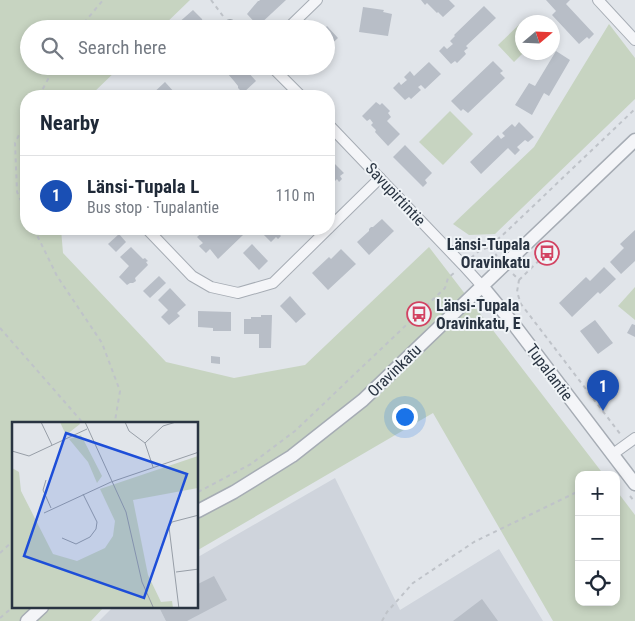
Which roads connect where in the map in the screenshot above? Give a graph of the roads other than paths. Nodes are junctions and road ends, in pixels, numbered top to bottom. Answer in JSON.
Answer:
{"nodes":[{"id":1,"x":317,"y":0,"type":"edge"},
{"id":2,"x":598,"y":0,"type":"edge"},
{"id":3,"x":297,"y":20,"type":"edge"},
{"id":4,"x":635,"y":40,"type":"edge"},
{"id":5,"x":281,"y":75,"type":"edge"},
{"id":6,"x":295,"y":90,"type":"edge"},
{"id":7,"x":335,"y":131,"type":"edge"},
{"id":8,"x":635,"y":140,"type":"edge"},
{"id":9,"x":380,"y":178,"type":"junction"},
{"id":10,"x":335,"y":221,"type":"edge"},
{"id":11,"x":153,"y":235,"type":"edge"},
{"id":12,"x":321,"y":235,"type":"edge"},
{"id":13,"x":482,"y":286,"type":"junction"},
{"id":14,"x":631,"y":440,"type":"edge"},
{"id":15,"x":613,"y":454,"type":"junction"},
{"id":16,"x":635,"y":484,"type":"edge"},
{"id":17,"x":199,"y":510,"type":"edge"},
{"id":18,"x":41,"y":608,"type":"edge"},
{"id":19,"x":27,"y":621,"type":"edge"}],
"edges":[{"from":1,"to":3,"type":"street"},
{"from":2,"to":4,"type":"street"},
{"from":5,"to":6,"type":"street"},
{"from":7,"to":9,"type":"street","name":"Savupirtintie"},
{"from":8,"to":13,"type":"street","name":"Oravinkatu"},
{"from":9,"to":10,"type":"street"},
{"from":9,"to":13,"type":"street","name":"Savupirtintie"},
{"from":11,"to":12,"type":"street"},
{"from":13,"to":15,"type":"street","name":"Tupalantie"},
{"from":13,"to":17,"type":"street","name":"Oravinkatu"},
{"from":14,"to":15,"type":"street"},
{"from":15,"to":16,"type":"street","name":"Tupalantie"},
{"from":18,"to":19,"type":"street"}]}
